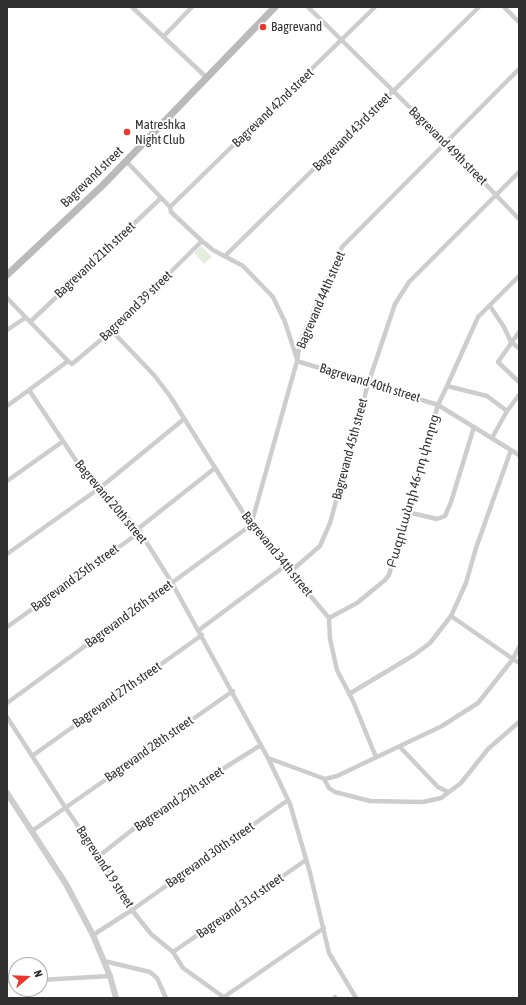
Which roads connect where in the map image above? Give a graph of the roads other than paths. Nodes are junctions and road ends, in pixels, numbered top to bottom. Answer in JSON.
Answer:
{"nodes":[{"id":1,"x":132,"y":7,"type":"edge"},
{"id":2,"x":192,"y":7,"type":"edge"},
{"id":3,"x":275,"y":7,"type":"edge"},
{"id":4,"x":308,"y":7,"type":"edge"},
{"id":5,"x":375,"y":7,"type":"edge"},
{"id":6,"x":479,"y":7,"type":"edge"},
{"id":7,"x":504,"y":7,"type":"edge"},
{"id":8,"x":519,"y":22,"type":"edge"},
{"id":9,"x":163,"y":37,"type":"junction"},
{"id":10,"x":342,"y":40,"type":"junction"},
{"id":11,"x":519,"y":69,"type":"edge"},
{"id":12,"x":207,"y":78,"type":"junction"},
{"id":13,"x":392,"y":92,"type":"junction"},
{"id":14,"x":445,"y":142,"type":"junction"},
{"id":15,"x":126,"y":161,"type":"junction"},
{"id":16,"x":519,"y":172,"type":"edge"},
{"id":17,"x":497,"y":195,"type":"junction"},
{"id":18,"x":161,"y":198,"type":"junction"},
{"id":19,"x":170,"y":207,"type":"junction"},
{"id":20,"x":519,"y":219,"type":"edge"},
{"id":21,"x":202,"y":241,"type":"junction"},
{"id":22,"x":225,"y":256,"type":"junction"},
{"id":23,"x":7,"y":275,"type":"edge"},
{"id":24,"x":518,"y":280,"type":"edge"},
{"id":25,"x":7,"y":298,"type":"edge"},
{"id":26,"x":490,"y":306,"type":"junction"},
{"id":27,"x":25,"y":318,"type":"junction"},
{"id":28,"x":30,"y":322,"type":"junction"},
{"id":29,"x":7,"y":330,"type":"edge"},
{"id":30,"x":112,"y":331,"type":"junction"},
{"id":31,"x":519,"y":332,"type":"edge"},
{"id":32,"x":511,"y":342,"type":"junction"},
{"id":33,"x":519,"y":348,"type":"edge"},
{"id":34,"x":68,"y":361,"type":"junction"},
{"id":35,"x":297,"y":361,"type":"junction"},
{"id":36,"x":519,"y":382,"type":"edge"},
{"id":37,"x":368,"y":384,"type":"junction"},
{"id":38,"x":447,"y":386,"type":"junction"},
{"id":39,"x":29,"y":390,"type":"junction"},
{"id":40,"x":519,"y":395,"type":"edge"},
{"id":41,"x":438,"y":404,"type":"junction"},
{"id":42,"x":7,"y":406,"type":"edge"},
{"id":43,"x":507,"y":411,"type":"junction"},
{"id":44,"x":184,"y":419,"type":"junction"},
{"id":45,"x":474,"y":427,"type":"junction"},
{"id":46,"x":492,"y":438,"type":"junction"},
{"id":47,"x":62,"y":442,"type":"junction"},
{"id":48,"x":511,"y":450,"type":"junction"},
{"id":49,"x":519,"y":455,"type":"edge"},
{"id":50,"x":215,"y":468,"type":"junction"},
{"id":51,"x":7,"y":481,"type":"edge"},
{"id":52,"x":101,"y":487,"type":"junction"},
{"id":53,"x":407,"y":512,"type":"junction"},
{"id":54,"x":251,"y":525,"type":"junction"},
{"id":55,"x":140,"y":532,"type":"junction"},
{"id":56,"x":7,"y":554,"type":"edge"},
{"id":57,"x":285,"y":566,"type":"junction"},
{"id":58,"x":290,"y":572,"type":"junction"},
{"id":59,"x":172,"y":583,"type":"junction"},
{"id":60,"x":452,"y":616,"type":"junction"},
{"id":61,"x":329,"y":618,"type":"junction"},
{"id":62,"x":7,"y":627,"type":"edge"},
{"id":63,"x":199,"y":630,"type":"junction"},
{"id":64,"x":202,"y":635,"type":"junction"},
{"id":65,"x":519,"y":647,"type":"edge"},
{"id":66,"x":513,"y":659,"type":"junction"},
{"id":67,"x":519,"y":663,"type":"edge"},
{"id":68,"x":233,"y":691,"type":"junction"},
{"id":69,"x":349,"y":694,"type":"junction"},
{"id":70,"x":7,"y":703,"type":"edge"},
{"id":71,"x":7,"y":717,"type":"edge"},
{"id":72,"x":519,"y":722,"type":"edge"},
{"id":73,"x":261,"y":745,"type":"junction"},
{"id":74,"x":400,"y":747,"type":"junction"},
{"id":75,"x":32,"y":756,"type":"junction"},
{"id":76,"x":376,"y":757,"type":"junction"},
{"id":77,"x":268,"y":758,"type":"junction"},
{"id":78,"x":324,"y":778,"type":"junction"},
{"id":79,"x":448,"y":792,"type":"junction"},
{"id":80,"x":7,"y":793,"type":"edge"},
{"id":81,"x":288,"y":800,"type":"junction"},
{"id":82,"x":65,"y":808,"type":"junction"},
{"id":83,"x":32,"y":831,"type":"junction"},
{"id":84,"x":99,"y":856,"type":"junction"},
{"id":85,"x":306,"y":860,"type":"junction"},
{"id":86,"x":132,"y":910,"type":"junction"},
{"id":87,"x":324,"y":928,"type":"junction"},
{"id":88,"x":93,"y":934,"type":"junction"},
{"id":89,"x":173,"y":952,"type":"junction"},
{"id":90,"x":104,"y":961,"type":"junction"},
{"id":91,"x":110,"y":976,"type":"junction"},
{"id":92,"x":48,"y":980,"type":"edge"},
{"id":93,"x":116,"y":998,"type":"edge"},
{"id":94,"x":166,"y":998,"type":"edge"},
{"id":95,"x":225,"y":998,"type":"edge"},
{"id":96,"x":356,"y":998,"type":"edge"}],
"edges":[{"from":1,"to":9,"type":"street"},
{"from":2,"to":9,"type":"street"},
{"from":3,"to":12,"type":"main road","name":"Bagrevand street"},
{"from":4,"to":10,"type":"street","name":"Bagrevand 49th street"},
{"from":5,"to":10,"type":"street","name":"Bagrevand 42nd street"},
{"from":6,"to":13,"type":"street","name":"Bagrevand 43rd street"},
{"from":7,"to":8,"type":"street"},
{"from":9,"to":12,"type":"street"},
{"from":10,"to":13,"type":"street","name":"Bagrevand 49th street"},
{"from":10,"to":19,"type":"street","name":"Bagrevand 42nd street"},
{"from":11,"to":14,"type":"street","name":"Bagrevand 44th street"},
{"from":12,"to":15,"type":"main road","name":"Bagrevand street"},
{"from":13,"to":14,"type":"street","name":"Bagrevand 49th street"},
{"from":13,"to":22,"type":"street","name":"Bagrevand 43rd street"},
{"from":14,"to":17,"type":"street","name":"Bagrevand 49th street"},
{"from":14,"to":35,"type":"street","name":"Bagrevand 44th street"},
{"from":15,"to":18,"type":"street"},
{"from":15,"to":23,"type":"main road","name":"Bagrevand street"},
{"from":16,"to":17,"type":"street","name":"Bagrevand 45th street"},
{"from":17,"to":20,"type":"street","name":"Bagrevand 49th street"},
{"from":17,"to":37,"type":"street","name":"Bagrevand 45th street"},
{"from":18,"to":19,"type":"street"},
{"from":18,"to":28,"type":"street","name":"Bagrevand 21th street"},
{"from":19,"to":21,"type":"street"},
{"from":21,"to":22,"type":"street"},
{"from":21,"to":30,"type":"street","name":"Bagrevand 39 street"},
{"from":22,"to":35,"type":"street"},
{"from":24,"to":26,"type":"street","name":"Bagrevand 40th street"},
{"from":25,"to":27,"type":"street"},
{"from":26,"to":32,"type":"street"},
{"from":26,"to":38,"type":"street","name":"Bagrevand 40th street"},
{"from":27,"to":28,"type":"street"},
{"from":27,"to":29,"type":"street"},
{"from":28,"to":34,"type":"street"},
{"from":30,"to":34,"type":"street","name":"Bagrevand 39 street"},
{"from":30,"to":44,"type":"street","name":"Bagrevand 34th street"},
{"from":31,"to":32,"type":"street"},
{"from":32,"to":33,"type":"street"},
{"from":32,"to":36,"type":"street"},
{"from":34,"to":39,"type":"street"},
{"from":35,"to":37,"type":"street","name":"Bagrevand 40th street"},
{"from":35,"to":54,"type":"street","name":"Bagrevand 44th street"},
{"from":37,"to":41,"type":"street","name":"Bagrevand 40th street"},
{"from":37,"to":58,"type":"street","name":"Bagrevand 45th street"},
{"from":38,"to":41,"type":"street","name":"Bagrevand 40th street"},
{"from":38,"to":43,"type":"street"},
{"from":39,"to":42,"type":"street"},
{"from":39,"to":47,"type":"street","name":"Bagrevand 20th street"},
{"from":40,"to":43,"type":"street"},
{"from":41,"to":45,"type":"street"},
{"from":41,"to":53,"type":"street","name":"Բագրևանդի 46-րդ փողոց"},
{"from":43,"to":46,"type":"street"},
{"from":44,"to":50,"type":"street","name":"Bagrevand 34th street"},
{"from":44,"to":52,"type":"street"},
{"from":45,"to":46,"type":"street"},
{"from":45,"to":53,"type":"street"},
{"from":46,"to":48,"type":"street"},
{"from":47,"to":51,"type":"street"},
{"from":47,"to":52,"type":"street","name":"Bagrevand 20th street"},
{"from":48,"to":49,"type":"street"},
{"from":48,"to":60,"type":"street"},
{"from":50,"to":54,"type":"street","name":"Bagrevand 34th street"},
{"from":50,"to":55,"type":"street","name":"Bagrevand 25th street"},
{"from":52,"to":55,"type":"street","name":"Bagrevand 20th street"},
{"from":52,"to":56,"type":"street"},
{"from":53,"to":61,"type":"street","name":"Բագրևանդի 46-րդ փողոց"},
{"from":54,"to":57,"type":"street","name":"Bagrevand 34th street"},
{"from":54,"to":59,"type":"street","name":"Bagrevand 26th street"},
{"from":55,"to":59,"type":"street","name":"Bagrevand 20th street"},
{"from":55,"to":62,"type":"street","name":"Bagrevand 25th street"},
{"from":57,"to":58,"type":"street","name":"Bagrevand 34th street"},
{"from":57,"to":63,"type":"street"},
{"from":58,"to":61,"type":"street","name":"Bagrevand 34th street"},
{"from":59,"to":63,"type":"street","name":"Bagrevand 20th street"},
{"from":59,"to":70,"type":"street","name":"Bagrevand 26th street"},
{"from":60,"to":66,"type":"street"},
{"from":60,"to":69,"type":"street"},
{"from":61,"to":69,"type":"street"},
{"from":63,"to":64,"type":"street","name":"Bagrevand 20th street"},
{"from":64,"to":68,"type":"street","name":"Bagrevand 20th street"},
{"from":64,"to":75,"type":"street","name":"Bagrevand 27th street"},
{"from":65,"to":66,"type":"street"},
{"from":66,"to":67,"type":"street"},
{"from":66,"to":74,"type":"street"},
{"from":68,"to":73,"type":"street","name":"Bagrevand 20th street"},
{"from":68,"to":82,"type":"street","name":"Bagrevand 28th street"},
{"from":69,"to":76,"type":"street"},
{"from":71,"to":75,"type":"street","name":"Bagrevand 19 street"},
{"from":72,"to":79,"type":"street"},
{"from":73,"to":77,"type":"street","name":"Bagrevand 20th street"},
{"from":73,"to":84,"type":"street","name":"Bagrevand 29th street"},
{"from":74,"to":76,"type":"street"},
{"from":74,"to":79,"type":"street"},
{"from":75,"to":82,"type":"street","name":"Bagrevand 19 street"},
{"from":76,"to":78,"type":"street"},
{"from":77,"to":78,"type":"street"},
{"from":77,"to":81,"type":"street","name":"Bagrevand 20th street"},
{"from":78,"to":79,"type":"street"},
{"from":80,"to":83,"type":"street"},
{"from":81,"to":85,"type":"street","name":"Bagrevand 20th street"},
{"from":81,"to":86,"type":"street","name":"Bagrevand 30th street"},
{"from":82,"to":83,"type":"street","name":"Bagrevand 28th street"},
{"from":82,"to":84,"type":"street","name":"Bagrevand 19 street"},
{"from":83,"to":88,"type":"street"},
{"from":84,"to":86,"type":"street","name":"Bagrevand 19 street"},
{"from":85,"to":87,"type":"street","name":"Bagrevand 20th street"},
{"from":85,"to":89,"type":"street","name":"Bagrevand 31st street"},
{"from":86,"to":88,"type":"street","name":"Bagrevand 30th street"},
{"from":86,"to":89,"type":"street","name":"Bagrevand 19 street"},
{"from":87,"to":95,"type":"street"},
{"from":87,"to":96,"type":"street","name":"Bagrevand 20th street"},
{"from":88,"to":90,"type":"street"},
{"from":89,"to":95,"type":"street","name":"Bagrevand 19 street"},
{"from":90,"to":91,"type":"street"},
{"from":90,"to":94,"type":"street"},
{"from":91,"to":92,"type":"street"},
{"from":91,"to":93,"type":"street"}]}
